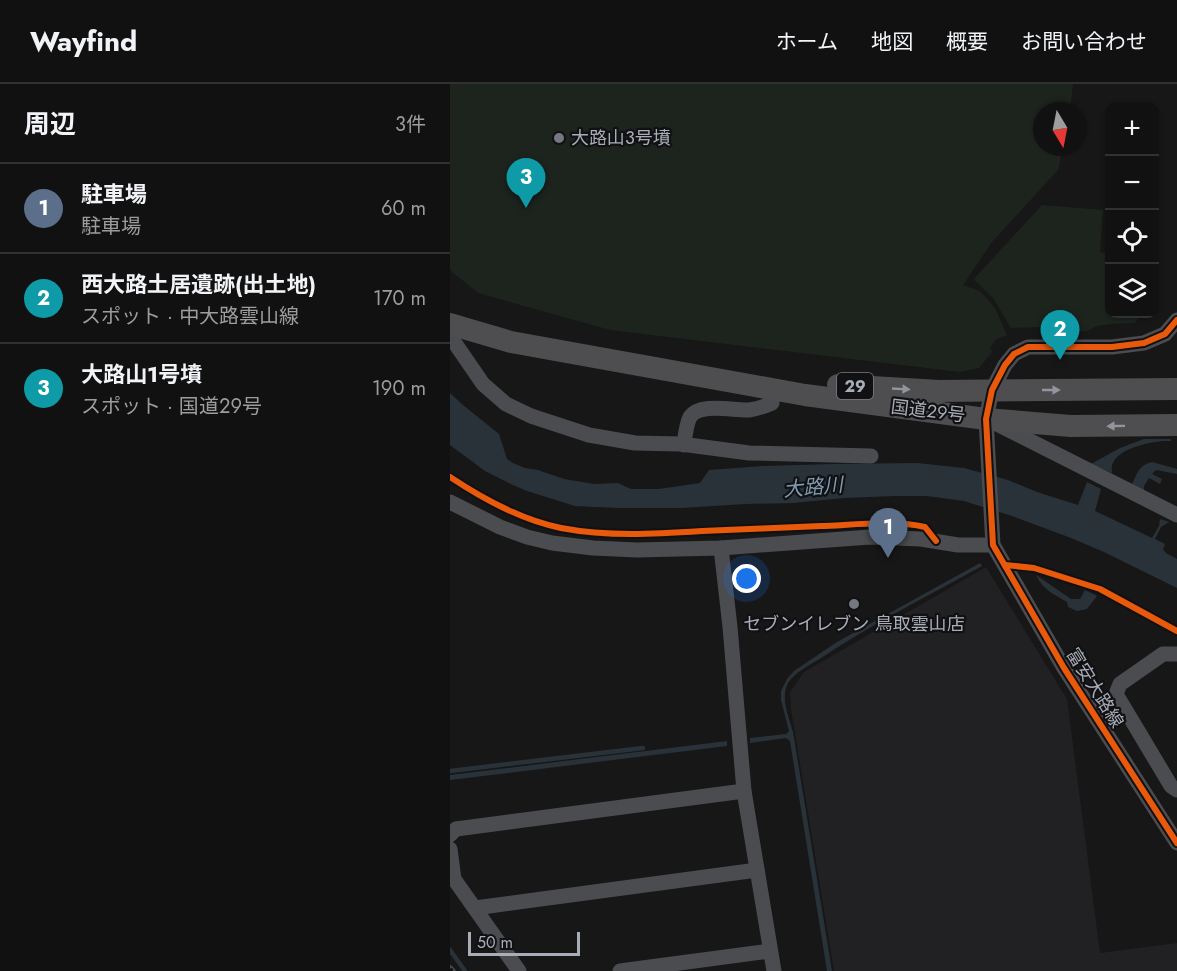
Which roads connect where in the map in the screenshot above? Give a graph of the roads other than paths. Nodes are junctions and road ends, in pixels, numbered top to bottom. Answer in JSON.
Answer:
{"nodes":[{"id":1,"x":1177,"y":320,"type":"edge"},
{"id":2,"x":450,"y":324,"type":"edge"},
{"id":3,"x":450,"y":336,"type":"edge"},
{"id":4,"x":717,"y":378,"type":"junction"},
{"id":5,"x":1177,"y":389,"type":"edge"},
{"id":6,"x":993,"y":390,"type":"junction"},
{"id":7,"x":772,"y":403,"type":"dead end"},
{"id":8,"x":986,"y":419,"type":"junction"},
{"id":9,"x":1176,"y":425,"type":"edge"},
{"id":10,"x":684,"y":445,"type":"junction"},
{"id":11,"x":871,"y":456,"type":"dead end"},
{"id":12,"x":450,"y":502,"type":"edge"},
{"id":13,"x":1177,"y":515,"type":"edge"},
{"id":14,"x":993,"y":545,"type":"junction"},
{"id":15,"x":721,"y":548,"type":"junction"},
{"id":16,"x":1177,"y":654,"type":"edge"},
{"id":17,"x":1177,"y":790,"type":"edge"},
{"id":18,"x":744,"y":791,"type":"junction"},
{"id":19,"x":450,"y":835,"type":"edge"},
{"id":20,"x":1177,"y":843,"type":"edge"},
{"id":21,"x":450,"y":849,"type":"edge"},
{"id":22,"x":757,"y":870,"type":"junction"},
{"id":23,"x":475,"y":908,"type":"junction"},
{"id":24,"x":770,"y":951,"type":"junction"},
{"id":25,"x":519,"y":971,"type":"edge"},
{"id":26,"x":620,"y":971,"type":"edge"},
{"id":27,"x":774,"y":971,"type":"edge"}],
"edges":[{"from":1,"to":6,"type":"street"},
{"from":2,"to":4,"type":"highway","name":"国道29号","number":"29"},
{"from":3,"to":10,"type":"street"},
{"from":4,"to":6,"type":"highway","name":"国道29号","number":"29","one_way":true},
{"from":4,"to":8,"type":"highway","name":"国道29号","number":"29"},
{"from":6,"to":5,"type":"highway","name":"国道29号","number":"29","one_way":true},
{"from":6,"to":8,"type":"street"},
{"from":7,"to":10,"type":"street"},
{"from":9,"to":8,"type":"highway","name":"国道29号","number":"29","one_way":true},
{"from":8,"to":13,"type":"street"},
{"from":8,"to":14,"type":"street"},
{"from":10,"to":11,"type":"street"},
{"from":12,"to":15,"type":"street"},
{"from":14,"to":15,"type":"street"},
{"from":14,"to":20,"type":"street","name":"富安大路線"},
{"from":15,"to":18,"type":"street"},
{"from":16,"to":17,"type":"street"},
{"from":18,"to":19,"type":"street"},
{"from":18,"to":22,"type":"street"},
{"from":21,"to":23,"type":"street"},
{"from":22,"to":23,"type":"street"},
{"from":22,"to":24,"type":"street"},
{"from":23,"to":25,"type":"street"},
{"from":24,"to":26,"type":"street"},
{"from":24,"to":27,"type":"street"}]}
